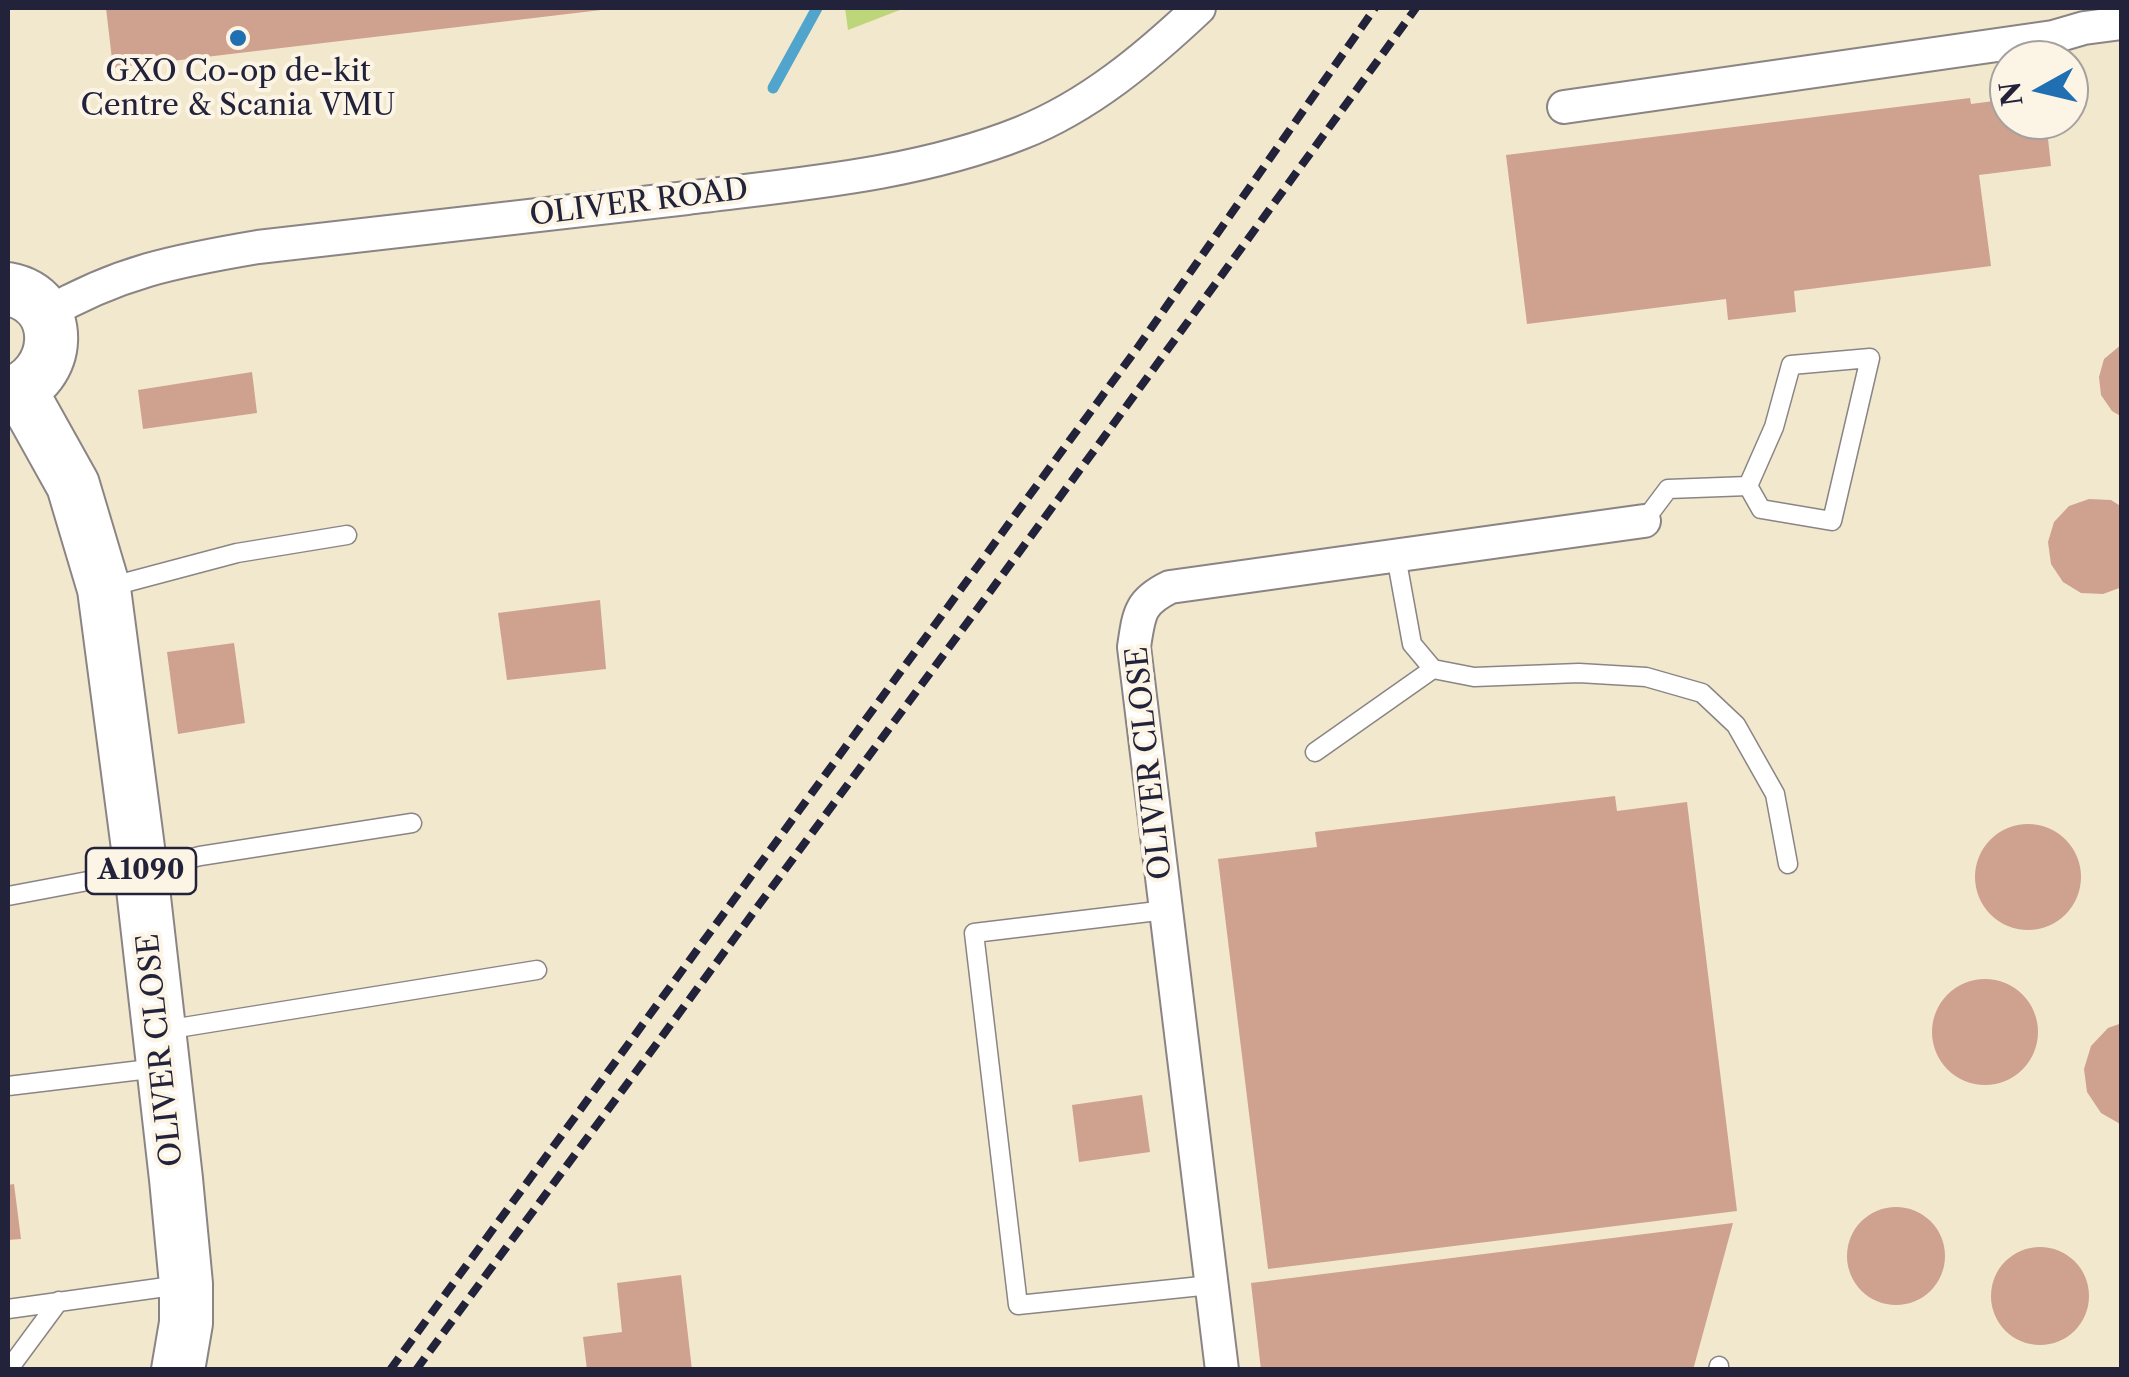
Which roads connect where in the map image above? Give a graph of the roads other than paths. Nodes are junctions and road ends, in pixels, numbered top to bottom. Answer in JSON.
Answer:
{"nodes":[{"id":1,"x":1199,"y":8,"type":"edge"},
{"id":2,"x":2083,"y":18,"type":"edge"},
{"id":3,"x":2122,"y":23,"type":"edge"},
{"id":4,"x":1564,"y":107,"type":"dead end"},
{"id":5,"x":8,"y":244,"type":"edge"},
{"id":6,"x":28,"y":301,"type":"edge"},
{"id":7,"x":14,"y":392,"type":"edge"},
{"id":8,"x":1748,"y":486,"type":"junction"},
{"id":9,"x":1644,"y":521,"type":"joint"},
{"id":10,"x":347,"y":535,"type":"dead end"},
{"id":11,"x":1396,"y":556,"type":"junction"},
{"id":12,"x":104,"y":589,"type":"junction"},
{"id":13,"x":1434,"y":669,"type":"junction"},
{"id":14,"x":1314,"y":752,"type":"dead end"},
{"id":15,"x":412,"y":822,"type":"dead end"},
{"id":16,"x":1788,"y":864,"type":"dead end"},
{"id":17,"x":141,"y":872,"type":"junction"},
{"id":18,"x":8,"y":896,"type":"edge"},
{"id":19,"x":1166,"y":910,"type":"junction"},
{"id":20,"x":537,"y":970,"type":"dead end"},
{"id":21,"x":161,"y":1049,"type":"junction"},
{"id":22,"x":8,"y":1086,"type":"edge"},
{"id":23,"x":186,"y":1284,"type":"junction"},
{"id":24,"x":1211,"y":1285,"type":"junction"},
{"id":25,"x":59,"y":1301,"type":"junction"},
{"id":26,"x":8,"y":1309,"type":"edge"},
{"id":27,"x":8,"y":1370,"type":"edge"},
{"id":28,"x":178,"y":1370,"type":"edge"},
{"id":29,"x":1222,"y":1370,"type":"edge"}],
"edges":[{"from":1,"to":6,"type":"street","name":"OLIVER ROAD"},
{"from":2,"to":3,"type":"street"},
{"from":2,"to":4,"type":"street"},
{"from":5,"to":6,"type":"main road"},
{"from":6,"to":7,"type":"main road"},
{"from":7,"to":12,"type":"main road","name":"OLIVER CLOSE","number":"A1090"},
{"from":8,"to":8,"type":"lane"},
{"from":8,"to":9,"type":"lane"},
{"from":9,"to":11,"type":"street","name":"OLIVER CLOSE"},
{"from":10,"to":12,"type":"lane"},
{"from":11,"to":13,"type":"lane"},
{"from":11,"to":19,"type":"street","name":"OLIVER CLOSE"},
{"from":12,"to":17,"type":"main road","name":"OLIVER CLOSE","number":"A1090"},
{"from":13,"to":14,"type":"lane"},
{"from":13,"to":16,"type":"lane"},
{"from":15,"to":17,"type":"lane"},
{"from":17,"to":18,"type":"lane"},
{"from":17,"to":21,"type":"main road","name":"OLIVER CLOSE","number":"A1090"},
{"from":19,"to":24,"type":"street","name":"OLIVER CLOSE"},
{"from":19,"to":24,"type":"lane"},
{"from":20,"to":21,"type":"lane"},
{"from":21,"to":22,"type":"lane"},
{"from":21,"to":23,"type":"main road","name":"OLIVER CLOSE","number":"A1090"},
{"from":23,"to":25,"type":"lane"},
{"from":23,"to":28,"type":"main road","name":"OLIVER CLOSE","number":"A1090"},
{"from":24,"to":29,"type":"street","name":"OLIVER CLOSE"},
{"from":25,"to":26,"type":"lane"},
{"from":25,"to":27,"type":"lane"}]}
